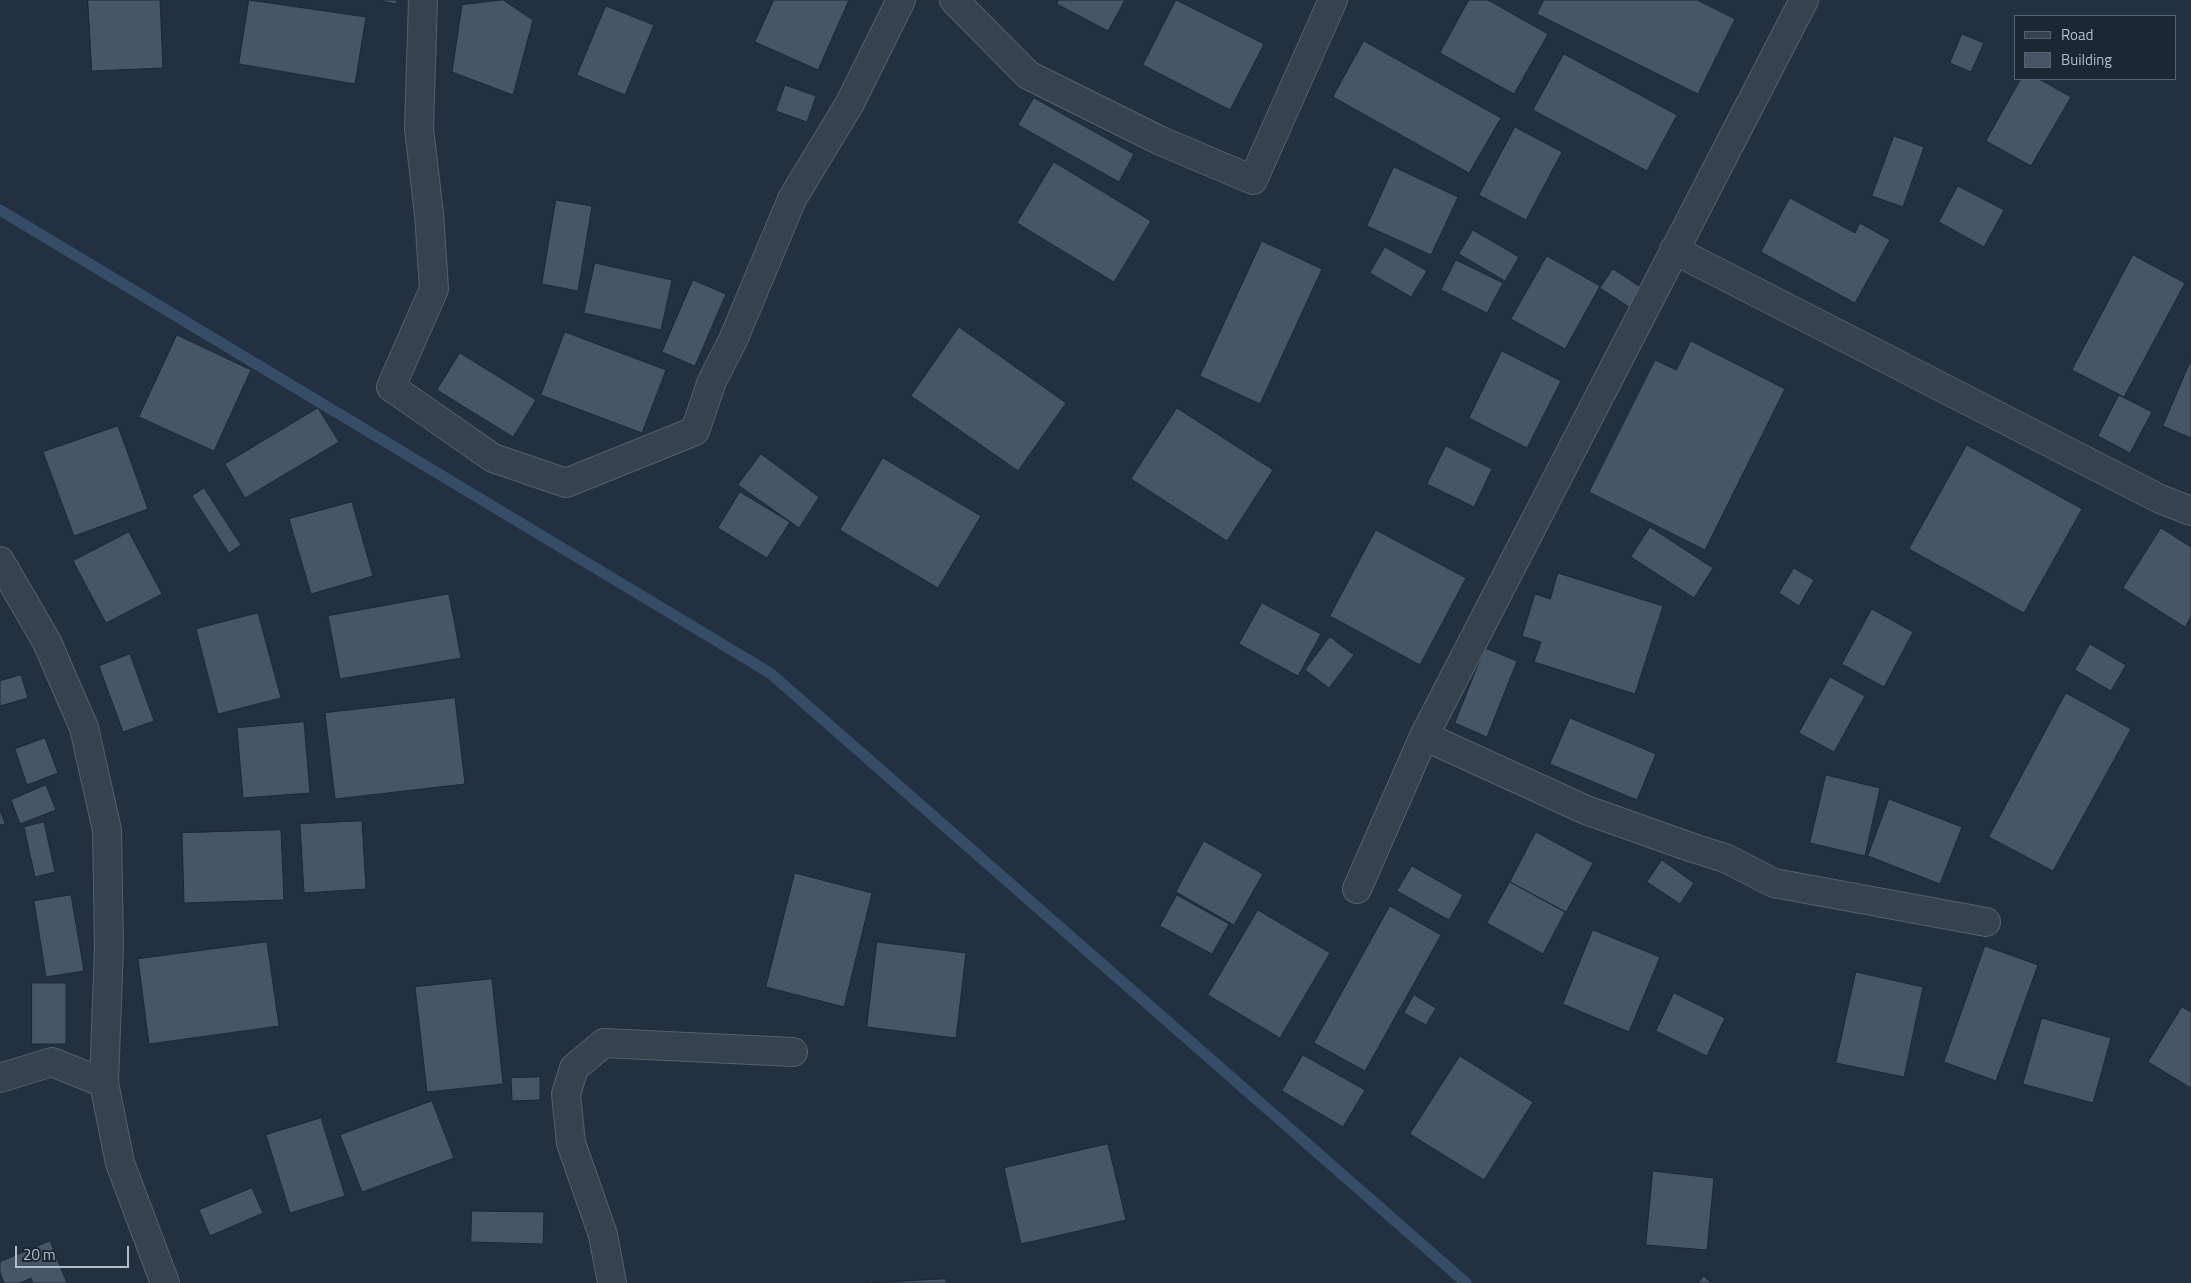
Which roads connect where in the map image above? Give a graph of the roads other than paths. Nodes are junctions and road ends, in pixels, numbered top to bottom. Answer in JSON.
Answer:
{"nodes":[{"id":1,"x":423,"y":0,"type":"edge"},
{"id":2,"x":902,"y":0,"type":"edge"},
{"id":3,"x":954,"y":0,"type":"edge"},
{"id":4,"x":1333,"y":0,"type":"edge"},
{"id":5,"x":1804,"y":0,"type":"edge"},
{"id":6,"x":1674,"y":250,"type":"junction"},
{"id":7,"x":2191,"y":512,"type":"edge"},
{"id":8,"x":2,"y":569,"type":"edge"},
{"id":9,"x":1424,"y":736,"type":"junction"},
{"id":10,"x":1358,"y":889,"type":"dead end"},
{"id":11,"x":1986,"y":922,"type":"dead end"},
{"id":12,"x":793,"y":1052,"type":"dead end"},
{"id":13,"x":0,"y":1078,"type":"edge"},
{"id":14,"x":104,"y":1083,"type":"junction"},
{"id":15,"x":165,"y":1283,"type":"edge"},
{"id":16,"x":612,"y":1283,"type":"edge"}],
"edges":[{"from":1,"to":2,"type":"street"},
{"from":3,"to":4,"type":"street"},
{"from":5,"to":6,"type":"street"},
{"from":6,"to":7,"type":"street"},
{"from":6,"to":9,"type":"street"},
{"from":8,"to":14,"type":"street"},
{"from":9,"to":10,"type":"street"},
{"from":9,"to":11,"type":"street"},
{"from":12,"to":16,"type":"street"},
{"from":13,"to":14,"type":"street"},
{"from":14,"to":15,"type":"street"}]}
